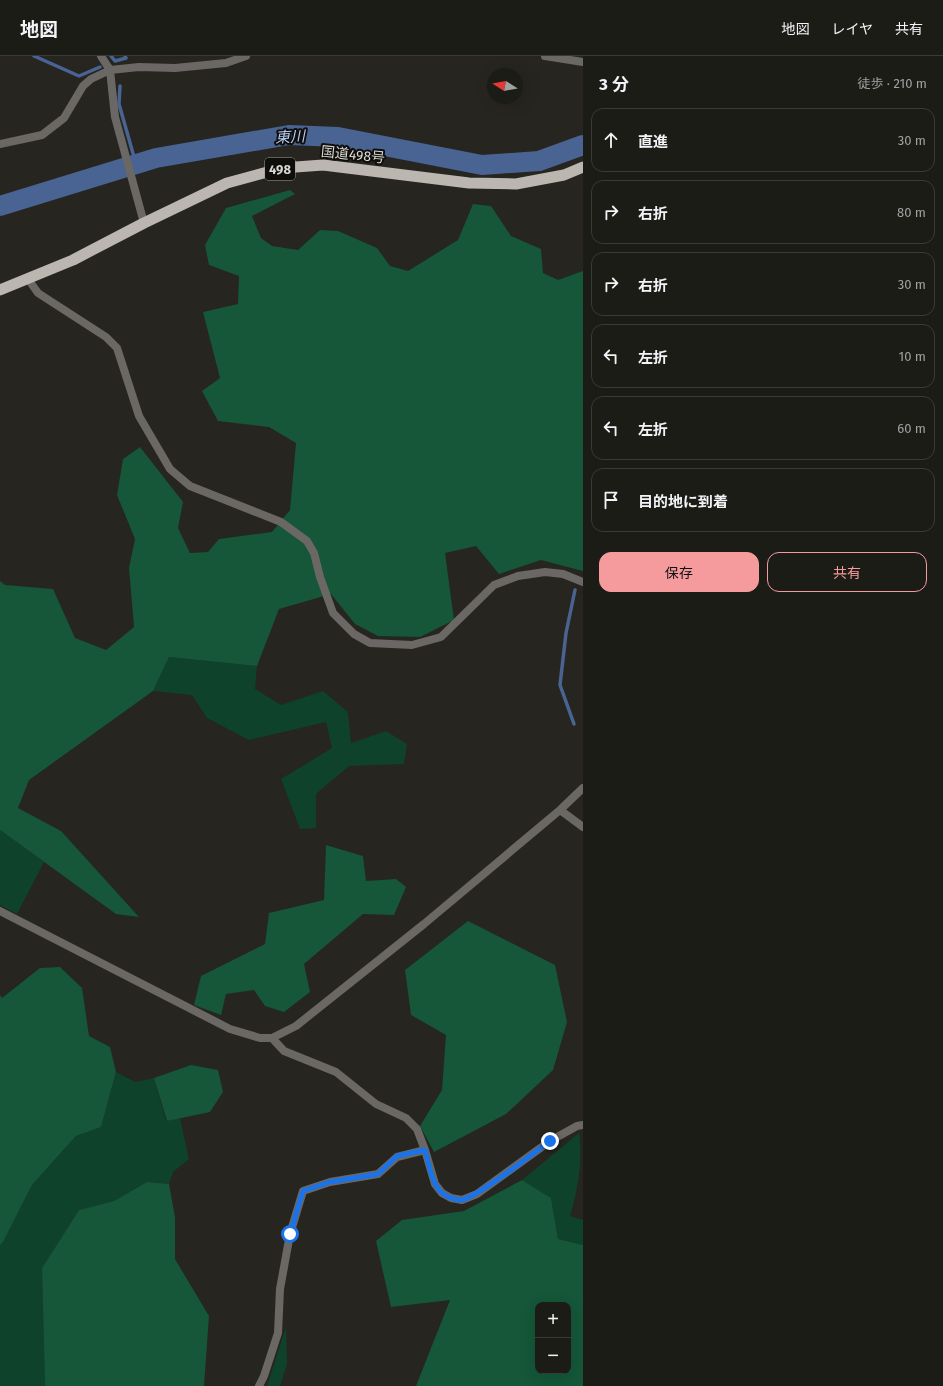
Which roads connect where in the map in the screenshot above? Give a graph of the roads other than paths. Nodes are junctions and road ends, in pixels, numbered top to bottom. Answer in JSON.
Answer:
{"nodes":[{"id":1,"x":101,"y":56,"type":"edge"},
{"id":2,"x":246,"y":56,"type":"edge"},
{"id":3,"x":545,"y":56,"type":"edge"},
{"id":4,"x":583,"y":62,"type":"edge"},
{"id":5,"x":110,"y":70,"type":"junction"},
{"id":6,"x":0,"y":144,"type":"edge"},
{"id":7,"x":583,"y":166,"type":"edge"},
{"id":8,"x":144,"y":223,"type":"junction"},
{"id":9,"x":28,"y":279,"type":"junction"},
{"id":10,"x":0,"y":290,"type":"edge"},
{"id":11,"x":583,"y":582,"type":"edge"},
{"id":12,"x":583,"y":788,"type":"edge"},
{"id":13,"x":560,"y":810,"type":"junction"},
{"id":14,"x":583,"y":828,"type":"edge"},
{"id":15,"x":0,"y":911,"type":"edge"},
{"id":16,"x":272,"y":1038,"type":"junction"},
{"id":17,"x":583,"y":1125,"type":"edge"},
{"id":18,"x":425,"y":1150,"type":"junction"},
{"id":19,"x":259,"y":1386,"type":"edge"}],
"edges":[{"from":1,"to":5,"type":"street"},
{"from":2,"to":5,"type":"street"},
{"from":3,"to":4,"type":"street"},
{"from":5,"to":6,"type":"street"},
{"from":5,"to":8,"type":"street"},
{"from":7,"to":8,"type":"highway","name":"国道498号","number":"498"},
{"from":8,"to":9,"type":"highway","name":"国道498号","number":"498"},
{"from":9,"to":10,"type":"highway","name":"国道498号","number":"498"},
{"from":9,"to":11,"type":"street"},
{"from":12,"to":13,"type":"street"},
{"from":13,"to":14,"type":"street"},
{"from":13,"to":16,"type":"street"},
{"from":15,"to":16,"type":"street"},
{"from":16,"to":18,"type":"street"},
{"from":17,"to":18,"type":"street"},
{"from":18,"to":19,"type":"street"}]}
